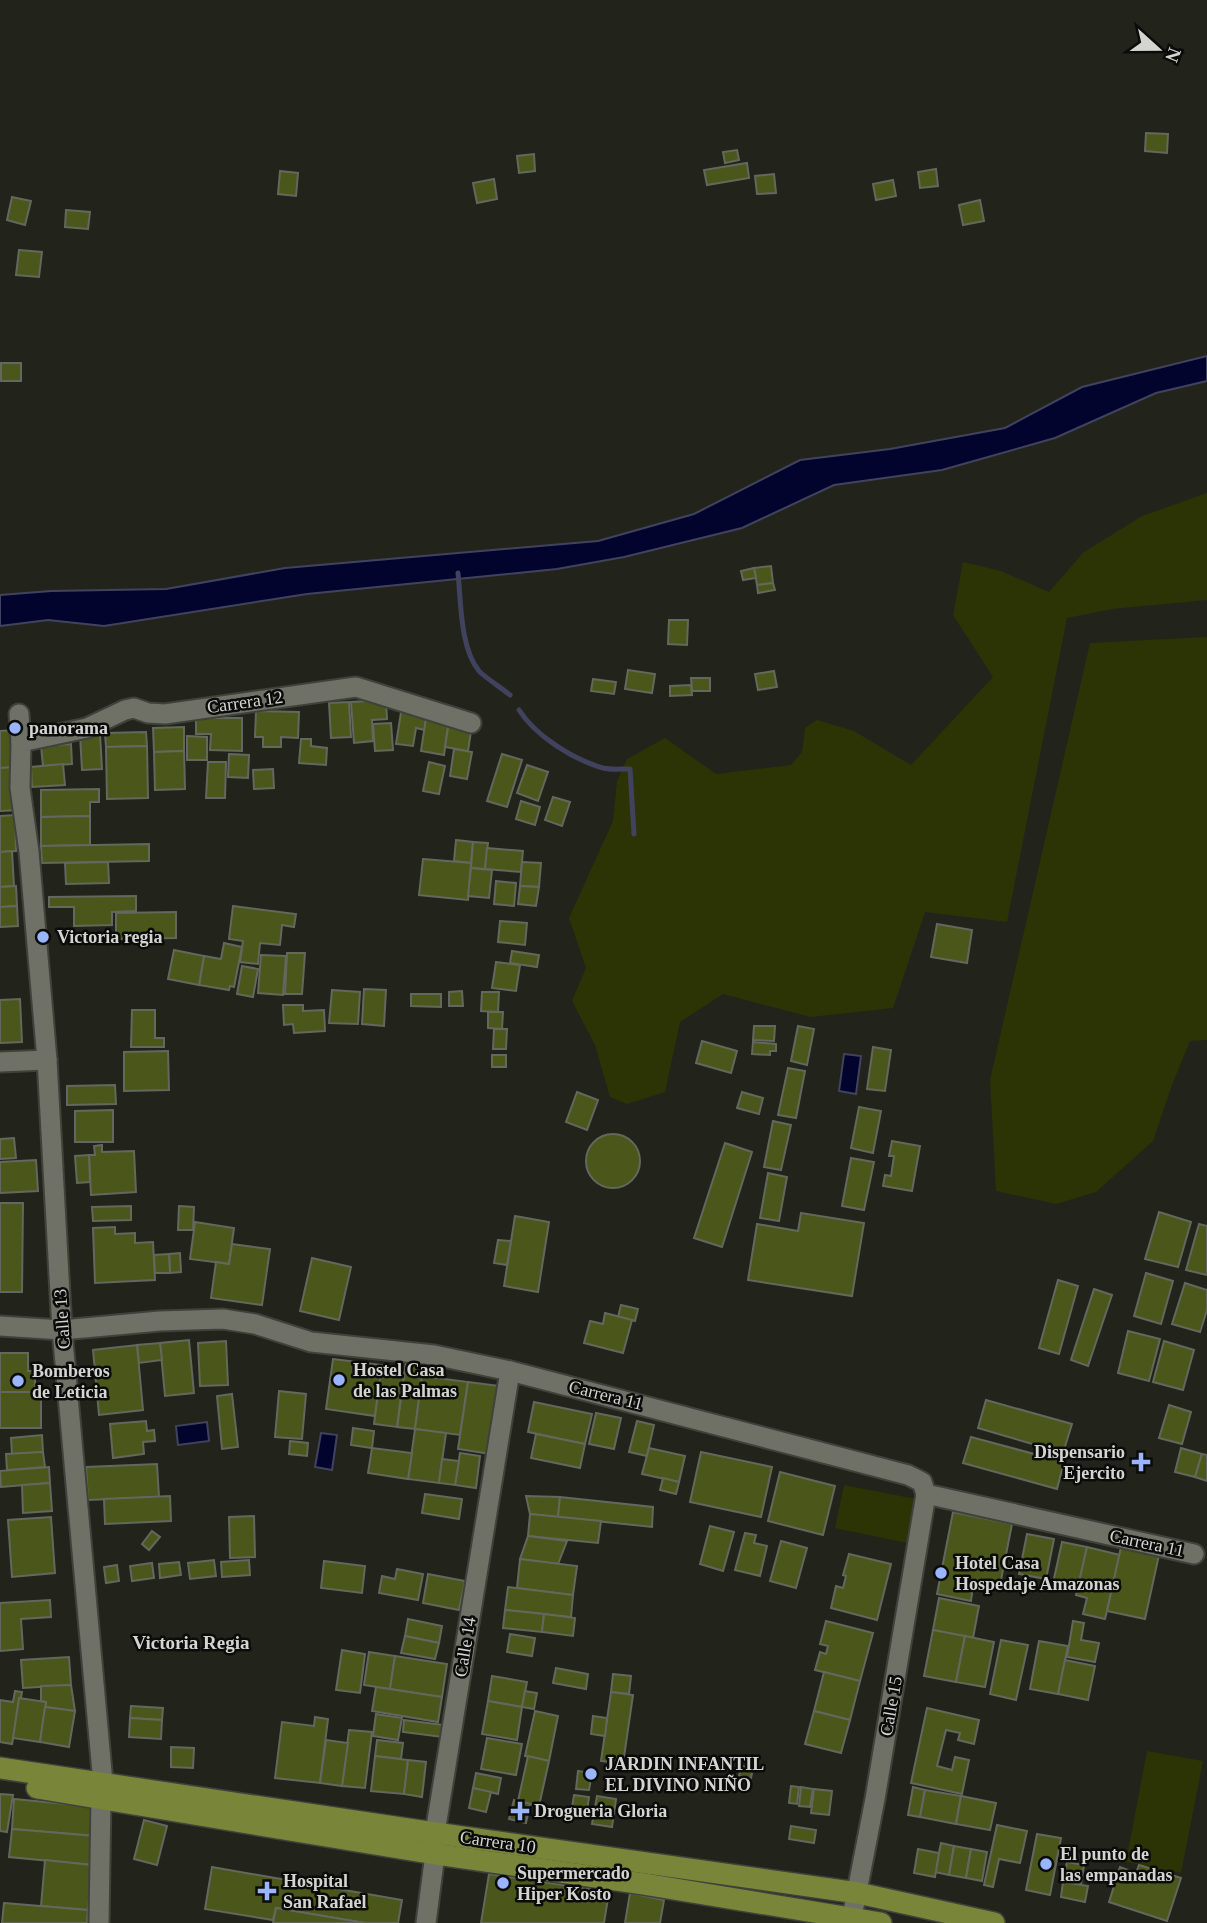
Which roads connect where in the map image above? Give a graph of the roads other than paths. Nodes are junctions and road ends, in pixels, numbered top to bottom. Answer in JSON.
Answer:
{"nodes":[{"id":1,"x":19,"y":714,"type":"dead end"},
{"id":2,"x":471,"y":723,"type":"dead end"},
{"id":3,"x":21,"y":742,"type":"junction"},
{"id":4,"x":47,"y":1060,"type":"junction"},
{"id":5,"x":0,"y":1062,"type":"edge"},
{"id":6,"x":0,"y":1326,"type":"edge"},
{"id":7,"x":62,"y":1329,"type":"junction"},
{"id":8,"x":510,"y":1371,"type":"junction"},
{"id":9,"x":926,"y":1494,"type":"junction"},
{"id":10,"x":1194,"y":1554,"type":"dead end"},
{"id":11,"x":0,"y":1768,"type":"edge"},
{"id":12,"x":0,"y":1782,"type":"edge"},
{"id":13,"x":102,"y":1790,"type":"junction"},
{"id":14,"x":435,"y":1844,"type":"junction"},
{"id":15,"x":858,"y":1893,"type":"junction"},
{"id":16,"x":852,"y":1917,"type":"junction"},
{"id":17,"x":99,"y":1923,"type":"edge"},
{"id":18,"x":426,"y":1923,"type":"edge"},
{"id":19,"x":881,"y":1923,"type":"edge"},
{"id":20,"x":994,"y":1923,"type":"edge"}],
"edges":[{"from":1,"to":3,"type":"street","name":"Calle 13"},
{"from":2,"to":3,"type":"street","name":"Carrera 12"},
{"from":3,"to":4,"type":"street","name":"Calle 13"},
{"from":4,"to":5,"type":"street"},
{"from":4,"to":7,"type":"street","name":"Calle 13"},
{"from":6,"to":7,"type":"street","name":"Carrera 11"},
{"from":7,"to":8,"type":"street","name":"Carrera 11"},
{"from":7,"to":13,"type":"street","name":"Calle 13"},
{"from":8,"to":9,"type":"street","name":"Carrera 11"},
{"from":8,"to":14,"type":"street","name":"Calle 14"},
{"from":9,"to":10,"type":"street","name":"Carrera 11"},
{"from":9,"to":15,"type":"street","name":"Calle 15"},
{"from":11,"to":13,"type":"main road","name":"Carrera 10"},
{"from":12,"to":13,"type":"main road","name":"Carrera 10"},
{"from":13,"to":14,"type":"main road","name":"Carrera 10"},
{"from":13,"to":17,"type":"street","name":"Calle 13"},
{"from":14,"to":15,"type":"main road","name":"Carrera 10"},
{"from":14,"to":16,"type":"main road","name":"Carrera 10"},
{"from":14,"to":18,"type":"street","name":"Calle 14"},
{"from":15,"to":16,"type":"street","name":"Calle 15"},
{"from":15,"to":20,"type":"main road","name":"Carrera 10"},
{"from":16,"to":19,"type":"main road","name":"Carrera 10"}]}
